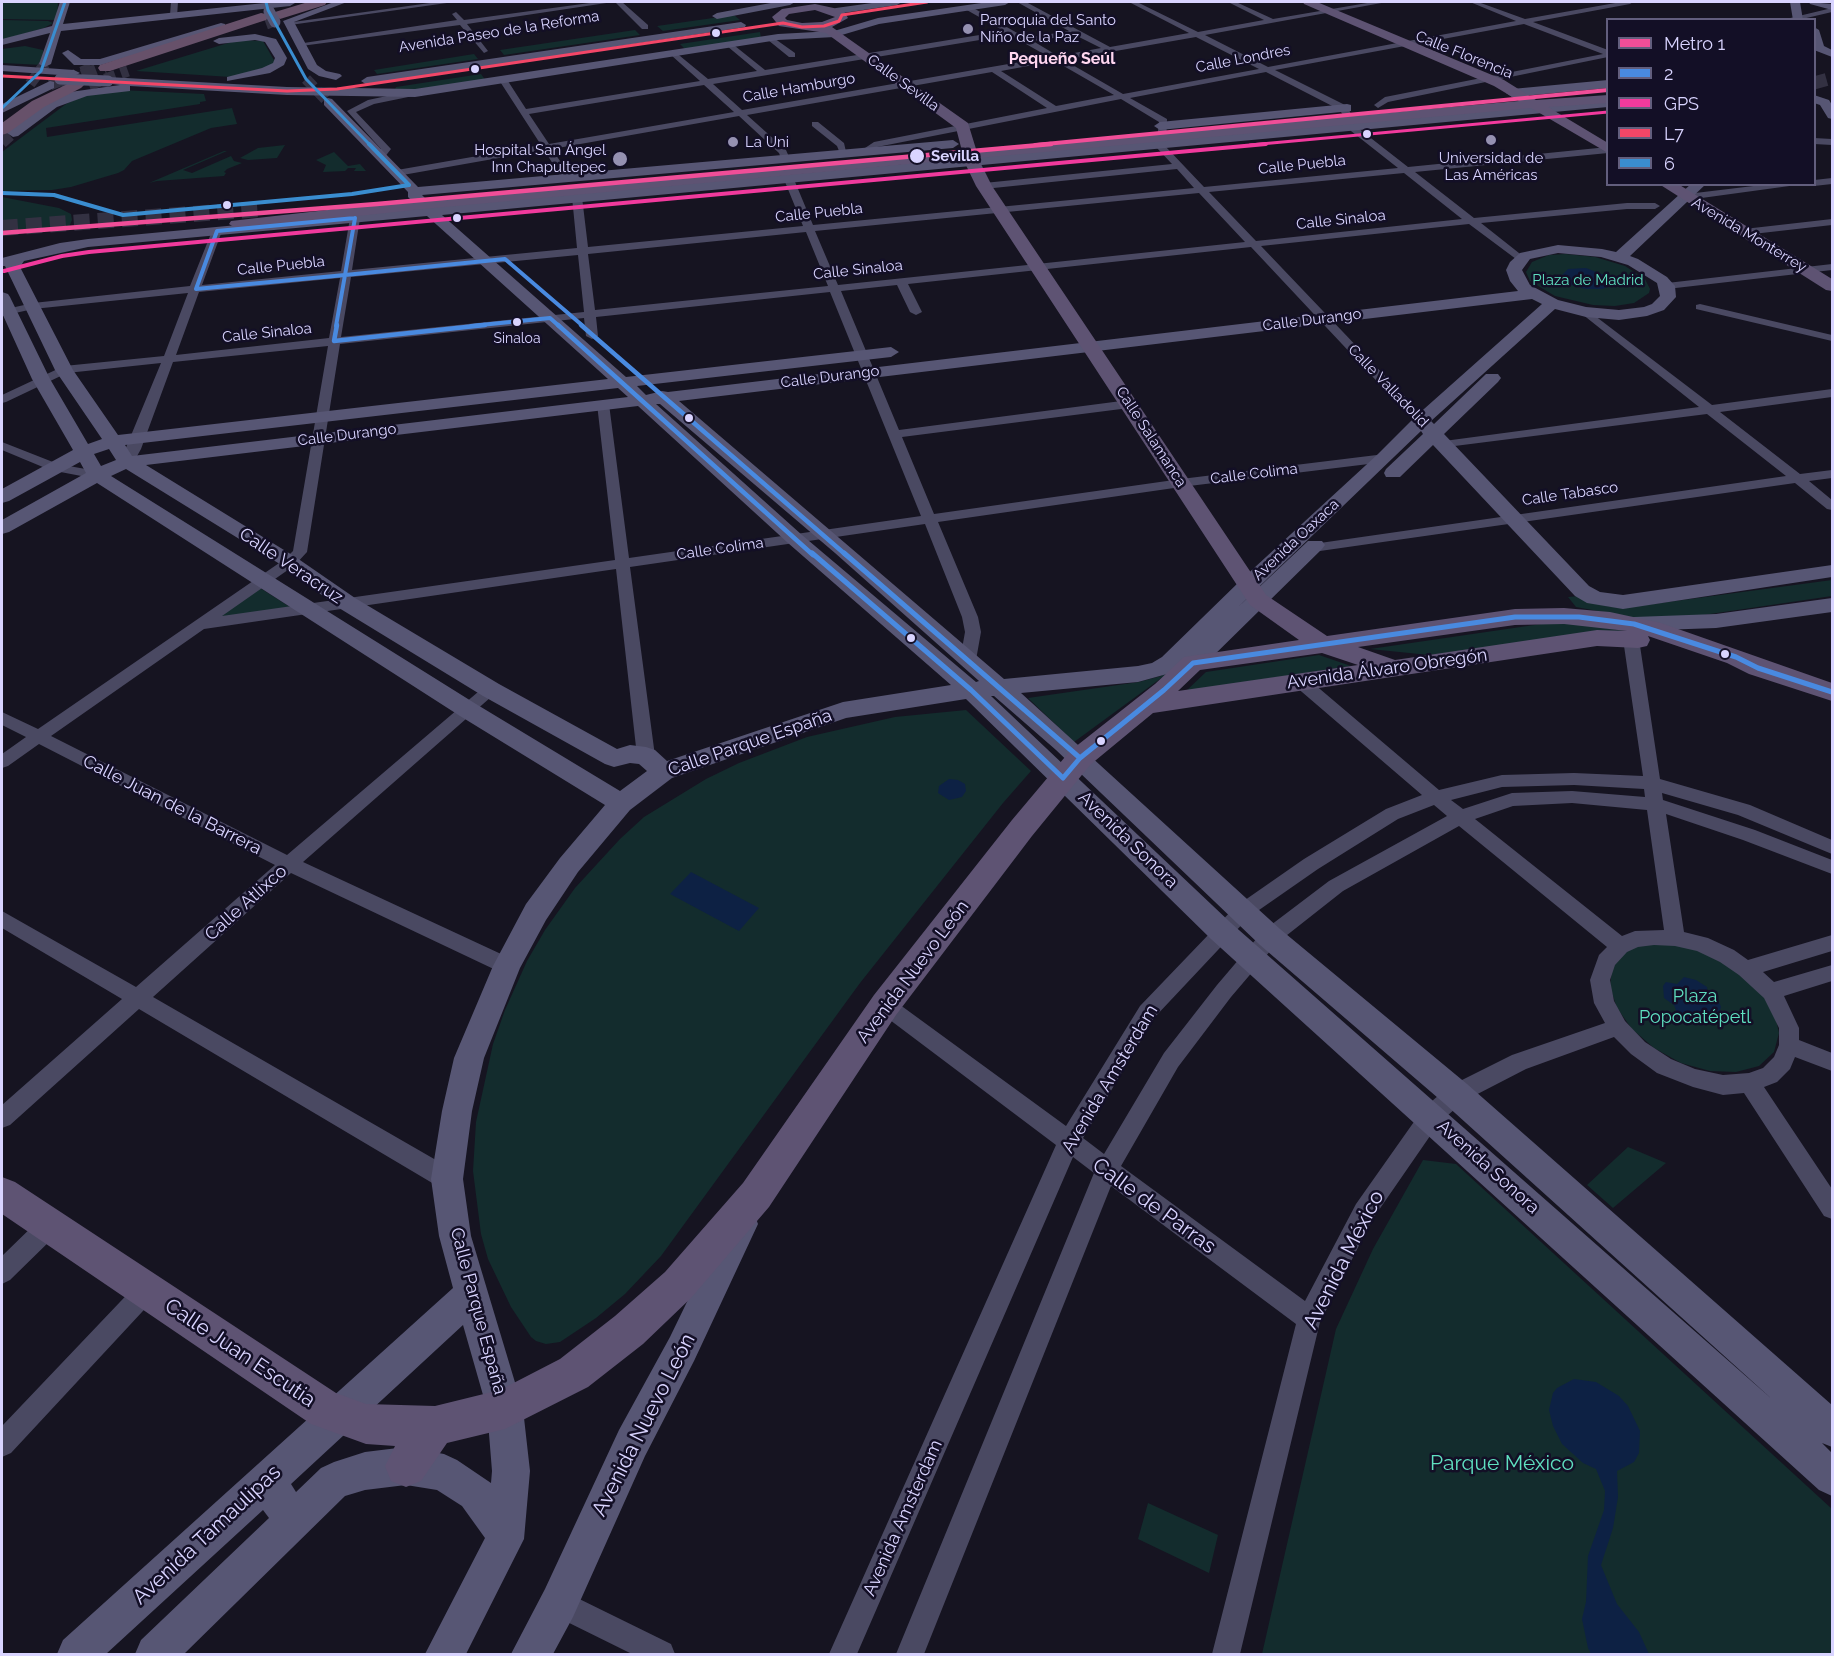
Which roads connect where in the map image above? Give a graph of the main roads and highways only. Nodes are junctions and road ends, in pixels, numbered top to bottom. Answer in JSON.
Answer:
{"nodes":[{"id":1,"x":307,"y":2,"type":"edge"},
{"id":2,"x":320,"y":2,"type":"edge"},
{"id":3,"x":333,"y":2,"type":"edge"},
{"id":4,"x":342,"y":2,"type":"edge"},
{"id":5,"x":897,"y":2,"type":"edge"},
{"id":6,"x":927,"y":2,"type":"edge"},
{"id":7,"x":1005,"y":2,"type":"edge"},
{"id":8,"x":1294,"y":2,"type":"edge"},
{"id":9,"x":1308,"y":2,"type":"edge"},
{"id":10,"x":1795,"y":2,"type":"edge"},
{"id":11,"x":1809,"y":2,"type":"edge"},
{"id":12,"x":1814,"y":2,"type":"edge"},
{"id":13,"x":791,"y":5,"type":"edge"},
{"id":14,"x":64,"y":7,"type":"edge"},
{"id":15,"x":1833,"y":9,"type":"edge"},
{"id":16,"x":1325,"y":12,"type":"junction"},
{"id":17,"x":275,"y":14,"type":"edge"},
{"id":18,"x":708,"y":17,"type":"dead end"},
{"id":19,"x":1812,"y":17,"type":"edge"},
{"id":20,"x":77,"y":18,"type":"junction"},
{"id":21,"x":1798,"y":18,"type":"edge"},
{"id":22,"x":781,"y":21,"type":"junction"},
{"id":23,"x":835,"y":23,"type":"junction"},
{"id":24,"x":221,"y":26,"type":"junction"},
{"id":25,"x":649,"y":26,"type":"road end"},
{"id":26,"x":58,"y":27,"type":"junction"},
{"id":27,"x":813,"y":27,"type":"joint"},
{"id":28,"x":626,"y":30,"type":"dead end"},
{"id":29,"x":1816,"y":34,"type":"edge"},
{"id":30,"x":219,"y":41,"type":"junction"},
{"id":31,"x":2,"y":42,"type":"edge"},
{"id":32,"x":70,"y":45,"type":"junction"},
{"id":33,"x":2,"y":48,"type":"edge"},
{"id":34,"x":50,"y":52,"type":"junction"},
{"id":35,"x":1833,"y":54,"type":"edge"},
{"id":36,"x":429,"y":60,"type":"dead end"},
{"id":37,"x":45,"y":64,"type":"tunnel mouth"},
{"id":38,"x":2,"y":68,"type":"edge"},
{"id":39,"x":363,"y":71,"type":"dead end"},
{"id":40,"x":113,"y":72,"type":"junction"},
{"id":41,"x":2,"y":76,"type":"edge"},
{"id":42,"x":69,"y":81,"type":"junction"},
{"id":43,"x":195,"y":81,"type":"junction"},
{"id":44,"x":2,"y":83,"type":"tunnel mouth"},
{"id":45,"x":30,"y":84,"type":"tunnel mouth"},
{"id":46,"x":1606,"y":84,"type":"edge"},
{"id":47,"x":306,"y":85,"type":"junction"},
{"id":48,"x":285,"y":88,"type":"junction"},
{"id":49,"x":1606,"y":90,"type":"edge"},
{"id":50,"x":2,"y":99,"type":"edge"},
{"id":51,"x":1445,"y":99,"type":"junction"},
{"id":52,"x":1527,"y":101,"type":"junction"},
{"id":53,"x":1606,"y":101,"type":"edge"},
{"id":54,"x":1820,"y":101,"type":"edge"},
{"id":55,"x":328,"y":102,"type":"tunnel mouth"},
{"id":56,"x":54,"y":104,"type":"junction"},
{"id":57,"x":1420,"y":106,"type":"junction"},
{"id":58,"x":2,"y":109,"type":"edge"},
{"id":59,"x":1833,"y":115,"type":"edge"},
{"id":60,"x":1348,"y":116,"type":"junction"},
{"id":61,"x":2,"y":119,"type":"tunnel mouth"},
{"id":62,"x":8,"y":132,"type":"edge"},
{"id":63,"x":1162,"y":134,"type":"junction"},
{"id":64,"x":912,"y":148,"type":"junction"},
{"id":65,"x":1606,"y":149,"type":"edge"},
{"id":66,"x":943,"y":150,"type":"junction"},
{"id":67,"x":969,"y":151,"type":"junction"},
{"id":68,"x":635,"y":179,"type":"junction"},
{"id":69,"x":594,"y":182,"type":"junction"},
{"id":70,"x":686,"y":187,"type":"junction"},
{"id":71,"x":1676,"y":189,"type":"edge"},
{"id":72,"x":429,"y":200,"type":"junction"},
{"id":73,"x":261,"y":209,"type":"tunnel mouth"},
{"id":74,"x":237,"y":224,"type":"tunnel mouth"},
{"id":75,"x":1613,"y":248,"type":"junction"},
{"id":76,"x":10,"y":260,"type":"edge"},
{"id":77,"x":1518,"y":281,"type":"junction"},
{"id":78,"x":1833,"y":286,"type":"edge"},
{"id":79,"x":1533,"y":294,"type":"junction"},
{"id":80,"x":1559,"y":305,"type":"junction"},
{"id":81,"x":4,"y":307,"type":"edge"},
{"id":82,"x":1287,"y":307,"type":"dead end"},
{"id":83,"x":1103,"y":328,"type":"dead end"},
{"id":84,"x":1060,"y":333,"type":"dead end"},
{"id":85,"x":1085,"y":339,"type":"junction"},
{"id":86,"x":608,"y":349,"type":"junction"},
{"id":87,"x":905,"y":351,"type":"dead end"},
{"id":88,"x":590,"y":353,"type":"junction"},
{"id":89,"x":643,"y":380,"type":"junction"},
{"id":90,"x":623,"y":383,"type":"junction"},
{"id":91,"x":663,"y":397,"type":"junction"},
{"id":92,"x":641,"y":400,"type":"junction"},
{"id":93,"x":1433,"y":434,"type":"junction"},
{"id":94,"x":112,"y":441,"type":"junction"},
{"id":95,"x":84,"y":452,"type":"junction"},
{"id":96,"x":127,"y":462,"type":"junction"},
{"id":97,"x":752,"y":473,"type":"junction"},
{"id":98,"x":97,"y":475,"type":"junction"},
{"id":99,"x":730,"y":481,"type":"junction"},
{"id":100,"x":2,"y":497,"type":"edge"},
{"id":101,"x":2,"y":528,"type":"edge"},
{"id":102,"x":1833,"y":571,"type":"edge"},
{"id":103,"x":886,"y":588,"type":"junction"},
{"id":104,"x":1253,"y":592,"type":"junction"},
{"id":105,"x":865,"y":598,"type":"junction"},
{"id":106,"x":1833,"y":605,"type":"edge"},
{"id":107,"x":1633,"y":632,"type":"junction"},
{"id":108,"x":939,"y":634,"type":"junction"},
{"id":109,"x":918,"y":644,"type":"junction"},
{"id":110,"x":1322,"y":644,"type":"junction"},
{"id":111,"x":1193,"y":663,"type":"junction"},
{"id":112,"x":1394,"y":668,"type":"junction"},
{"id":113,"x":1000,"y":687,"type":"junction"},
{"id":114,"x":972,"y":690,"type":"junction"},
{"id":115,"x":1833,"y":692,"type":"edge"},
{"id":116,"x":1144,"y":706,"type":"junction"},
{"id":117,"x":614,"y":758,"type":"junction"},
{"id":118,"x":655,"y":764,"type":"junction"},
{"id":119,"x":1071,"y":768,"type":"junction"},
{"id":120,"x":609,"y":796,"type":"junction"},
{"id":121,"x":2,"y":1194,"type":"edge"},
{"id":122,"x":756,"y":1195,"type":"junction"},
{"id":123,"x":472,"y":1294,"type":"junction"},
{"id":124,"x":505,"y":1409,"type":"junction"},
{"id":125,"x":337,"y":1415,"type":"junction"},
{"id":126,"x":435,"y":1426,"type":"junction"},
{"id":127,"x":1833,"y":1429,"type":"edge"},
{"id":128,"x":406,"y":1466,"type":"junction"},
{"id":129,"x":1833,"y":1477,"type":"edge"},
{"id":130,"x":261,"y":1485,"type":"junction"},
{"id":131,"x":290,"y":1521,"type":"junction"},
{"id":132,"x":505,"y":1539,"type":"junction"},
{"id":133,"x":77,"y":1654,"type":"edge"},
{"id":134,"x":155,"y":1654,"type":"edge"},
{"id":135,"x":445,"y":1654,"type":"edge"},
{"id":136,"x":531,"y":1654,"type":"edge"}],
"edges":[{"from":1,"to":17,"type":"highway"},
{"from":2,"to":17,"type":"highway"},
{"from":3,"to":17,"type":"main road"},
{"from":4,"to":17,"type":"main road"},
{"from":5,"to":23,"type":"main road","name":"Avenida Paseo de la Reforma"},
{"from":6,"to":23,"type":"main road","name":"Avenida Paseo de la Reforma"},
{"from":7,"to":23,"type":"main road","name":"Avenida Paseo de la Reforma"},
{"from":8,"to":16,"type":"main road","name":"Calle Florencia"},
{"from":9,"to":16,"type":"main road","name":"Calle Florencia"},
{"from":10,"to":21,"type":"main road"},
{"from":11,"to":19,"type":"main road"},
{"from":12,"to":15,"type":"main road"},
{"from":13,"to":18,"type":"main road","name":"Avenida Paseo de la Reforma"},
{"from":13,"to":22,"type":"main road","name":"Avenida Paseo de la Reforma"},
{"from":13,"to":23,"type":"main road","name":"Avenida Paseo de la Reforma"},
{"from":14,"to":20,"type":"main road"},
{"from":14,"to":26,"type":"main road"},
{"from":16,"to":52,"type":"main road","name":"Calle Florencia"},
{"from":17,"to":20,"type":"main road"},
{"from":17,"to":24,"type":"main road"},
{"from":17,"to":30,"type":"main road"},
{"from":17,"to":40,"type":"highway"},
{"from":17,"to":40,"type":"highway"},
{"from":17,"to":47,"type":"main road"},
{"from":17,"to":48,"type":"main road","name":"Avenida Paseo de la Reforma"},
{"from":20,"to":26,"type":"main road"},
{"from":20,"to":32,"type":"main road"},
{"from":22,"to":27,"type":"main road","name":"Avenida Paseo de la Reforma"},
{"from":22,"to":47,"type":"main road","name":"Avenida Paseo de la Reforma"},
{"from":22,"to":48,"type":"main road","name":"Avenida Paseo de la Reforma"},
{"from":23,"to":27,"type":"main road","name":"Calle Sevilla"},
{"from":23,"to":47,"type":"main road","name":"Avenida Paseo de la Reforma"},
{"from":23,"to":67,"type":"main road","name":"Calle Sevilla"},
{"from":24,"to":32,"type":"main road"},
{"from":24,"to":40,"type":"main road"},
{"from":25,"to":28,"type":"main road","name":"Avenida Paseo de la Reforma"},
{"from":26,"to":31,"type":"main road"},
{"from":26,"to":34,"type":"main road"},
{"from":29,"to":35,"type":"main road"},
{"from":30,"to":40,"type":"main road"},
{"from":30,"to":43,"type":"main road"},
{"from":32,"to":42,"type":"main road"},
{"from":33,"to":34,"type":"main road"},
{"from":34,"to":37,"type":"main road"},
{"from":36,"to":39,"type":"main road","name":"Avenida Paseo de la Reforma"},
{"from":38,"to":42,"type":"main road","name":"Avenida Paseo de la Reforma"},
{"from":40,"to":42,"type":"main road","name":"Avenida Paseo de la Reforma","bridge":true},
{"from":40,"to":43,"type":"main road","name":"Avenida Paseo de la Reforma"},
{"from":40,"to":48,"type":"main road","name":"Avenida Paseo de la Reforma"},
{"from":41,"to":42,"type":"main road","name":"Avenida Paseo de la Reforma"},
{"from":42,"to":56,"type":"main road"},
{"from":42,"to":58,"type":"main road"},
{"from":42,"to":61,"type":"highway"},
{"from":42,"to":62,"type":"highway"},
{"from":43,"to":48,"type":"main road","name":"Avenida Paseo de la Reforma"},
{"from":44,"to":50,"type":"main road"},
{"from":45,"to":58,"type":"main road"},
{"from":46,"to":52,"type":"main road"},
{"from":47,"to":48,"type":"main road","name":"Avenida Paseo de la Reforma"},
{"from":48,"to":56,"type":"main road"},
{"from":49,"to":52,"type":"main road"},
{"from":51,"to":52,"type":"main road"},
{"from":51,"to":57,"type":"main road"},
{"from":51,"to":60,"type":"main road"},
{"from":52,"to":53,"type":"main road"},
{"from":52,"to":57,"type":"main road"},
{"from":52,"to":60,"type":"main road"},
{"from":52,"to":65,"type":"main road"},
{"from":54,"to":59,"type":"main road"},
{"from":55,"to":72,"type":"main road"},
{"from":56,"to":62,"type":"main road"},
{"from":57,"to":60,"type":"main road"},
{"from":60,"to":63,"type":"main road"},
{"from":60,"to":63,"type":"main road"},
{"from":63,"to":67,"type":"main road"},
{"from":64,"to":66,"type":"main road"},
{"from":64,"to":67,"type":"main road"},
{"from":64,"to":68,"type":"main road"},
{"from":66,"to":67,"type":"main road"},
{"from":66,"to":69,"type":"main road"},
{"from":67,"to":68,"type":"main road"},
{"from":67,"to":70,"type":"main road"},
{"from":67,"to":85,"type":"main road","name":"Calle Salamanca"},
{"from":68,"to":69,"type":"main road"},
{"from":68,"to":70,"type":"main road"},
{"from":68,"to":72,"type":"main road"},
{"from":68,"to":72,"type":"main road"},
{"from":69,"to":72,"type":"main road"},
{"from":70,"to":72,"type":"main road"},
{"from":71,"to":75,"type":"main road"},
{"from":71,"to":75,"type":"main road"},
{"from":71,"to":78,"type":"main road","name":"Avenida Monterrey"},
{"from":72,"to":73,"type":"main road"},
{"from":72,"to":74,"type":"main road"},
{"from":72,"to":76,"type":"main road"},
{"from":72,"to":86,"type":"main road","name":"Avenida Sonora"},
{"from":72,"to":88,"type":"main road","name":"Avenida Sonora"},
{"from":75,"to":77,"type":"main road"},
{"from":75,"to":80,"type":"main road"},
{"from":76,"to":94,"type":"main road","name":"Calle Veracruz"},
{"from":77,"to":79,"type":"main road"},
{"from":77,"to":82,"type":"main road","name":"Calle Durango"},
{"from":79,"to":80,"type":"main road"},
{"from":79,"to":85,"type":"main road","name":"Calle Durango"},
{"from":80,"to":93,"type":"main road","name":"Avenida Oaxaca"},
{"from":81,"to":95,"type":"main road","name":"Calle Veracruz"},
{"from":83,"to":85,"type":"main road","name":"Calle Durango"},
{"from":84,"to":85,"type":"main road","name":"Calle Durango"},
{"from":85,"to":91,"type":"main road","name":"Calle Durango"},
{"from":85,"to":104,"type":"main road","name":"Calle Salamanca"},
{"from":86,"to":88,"type":"main road"},
{"from":86,"to":89,"type":"main road","name":"Avenida Sonora"},
{"from":87,"to":89,"type":"main road","name":"Calle Durango"},
{"from":88,"to":90,"type":"main road","name":"Avenida Sonora"},
{"from":89,"to":90,"type":"main road","name":"Calle Durango"},
{"from":89,"to":91,"type":"main road","name":"Avenida Sonora"},
{"from":90,"to":92,"type":"main road","name":"Avenida Sonora"},
{"from":90,"to":94,"type":"main road","name":"Calle Durango"},
{"from":91,"to":92,"type":"main road","name":"Calle Durango"},
{"from":91,"to":97,"type":"main road","name":"Avenida Sonora"},
{"from":92,"to":96,"type":"main road","name":"Calle Durango"},
{"from":92,"to":99,"type":"main road","name":"Avenida Sonora"},
{"from":93,"to":102,"type":"main road","name":"Calle Valladolid"},
{"from":93,"to":104,"type":"main road","name":"Avenida Oaxaca"},
{"from":93,"to":104,"type":"main road","name":"Avenida Oaxaca"},
{"from":94,"to":95,"type":"main road","name":"Calle Durango"},
{"from":94,"to":96,"type":"main road","name":"Calle Veracruz"},
{"from":95,"to":98,"type":"main road","name":"Calle Veracruz"},
{"from":95,"to":100,"type":"main road","name":"Calle Durango"},
{"from":96,"to":98,"type":"main road","name":"Calle Durango"},
{"from":96,"to":117,"type":"main road","name":"Calle Veracruz"},
{"from":97,"to":99,"type":"main road"},
{"from":97,"to":103,"type":"main road","name":"Avenida Sonora"},
{"from":98,"to":101,"type":"main road","name":"Calle Durango"},
{"from":98,"to":120,"type":"main road","name":"Calle Veracruz"},
{"from":99,"to":105,"type":"main road","name":"Avenida Sonora"},
{"from":103,"to":105,"type":"main road"},
{"from":103,"to":108,"type":"main road","name":"Avenida Sonora"},
{"from":104,"to":110,"type":"main road","name":"Calle Salamanca"},
{"from":104,"to":111,"type":"main road","name":"Avenida Oaxaca"},
{"from":104,"to":113,"type":"main road","name":"Avenida Oaxaca"},
{"from":105,"to":109,"type":"main road","name":"Avenida Sonora"},
{"from":106,"to":107,"type":"main road","name":"Avenida Álvaro Obregón"},
{"from":107,"to":110,"type":"main road","name":"Avenida Álvaro Obregón"},
{"from":107,"to":112,"type":"main road","name":"Avenida Álvaro Obregón"},
{"from":107,"to":115,"type":"main road"},
{"from":108,"to":109,"type":"main road"},
{"from":108,"to":113,"type":"main road","name":"Avenida Sonora"},
{"from":109,"to":114,"type":"main road","name":"Avenida Sonora"},
{"from":110,"to":111,"type":"main road","name":"Avenida Álvaro Obregón"},
{"from":110,"to":112,"type":"main road","name":"Calle Salamanca"},
{"from":111,"to":116,"type":"main road","name":"Avenida Oaxaca"},
{"from":112,"to":116,"type":"main road","name":"Avenida Álvaro Obregón"},
{"from":113,"to":114,"type":"main road","name":"Avenida Oaxaca"},
{"from":113,"to":119,"type":"main road","name":"Avenida Sonora"},
{"from":114,"to":118,"type":"main road","name":"Calle Parque España"},
{"from":114,"to":119,"type":"main road","name":"Avenida Sonora"},
{"from":116,"to":119,"type":"main road","name":"Avenida Oaxaca"},
{"from":117,"to":118,"type":"main road"},
{"from":117,"to":120,"type":"main road"},
{"from":118,"to":120,"type":"main road","name":"Calle Parque España"},
{"from":119,"to":122,"type":"main road","name":"Avenida Nuevo León"},
{"from":119,"to":127,"type":"main road","name":"Avenida Sonora"},
{"from":119,"to":129,"type":"main road","name":"Avenida Sonora"},
{"from":120,"to":123,"type":"main road","name":"Calle Parque España"},
{"from":121,"to":125,"type":"main road","name":"Calle Juan Escutia"},
{"from":122,"to":124,"type":"main road","name":"Avenida Nuevo León"},
{"from":122,"to":136,"type":"main road","name":"Avenida Nuevo León"},
{"from":123,"to":124,"type":"main road","name":"Calle Parque España"},
{"from":123,"to":125,"type":"main road","name":"Avenida Tamaulipas"},
{"from":124,"to":126,"type":"main road","name":"Calle Juan Escutia"},
{"from":124,"to":132,"type":"main road"},
{"from":125,"to":126,"type":"main road","name":"Calle Juan Escutia"},
{"from":125,"to":130,"type":"main road","name":"Avenida Tamaulipas"},
{"from":126,"to":128,"type":"main road"},
{"from":128,"to":131,"type":"main road"},
{"from":128,"to":132,"type":"main road"},
{"from":130,"to":131,"type":"main road"},
{"from":130,"to":133,"type":"main road","name":"Avenida Tamaulipas"},
{"from":131,"to":134,"type":"main road"},
{"from":132,"to":135,"type":"main road"}]}
